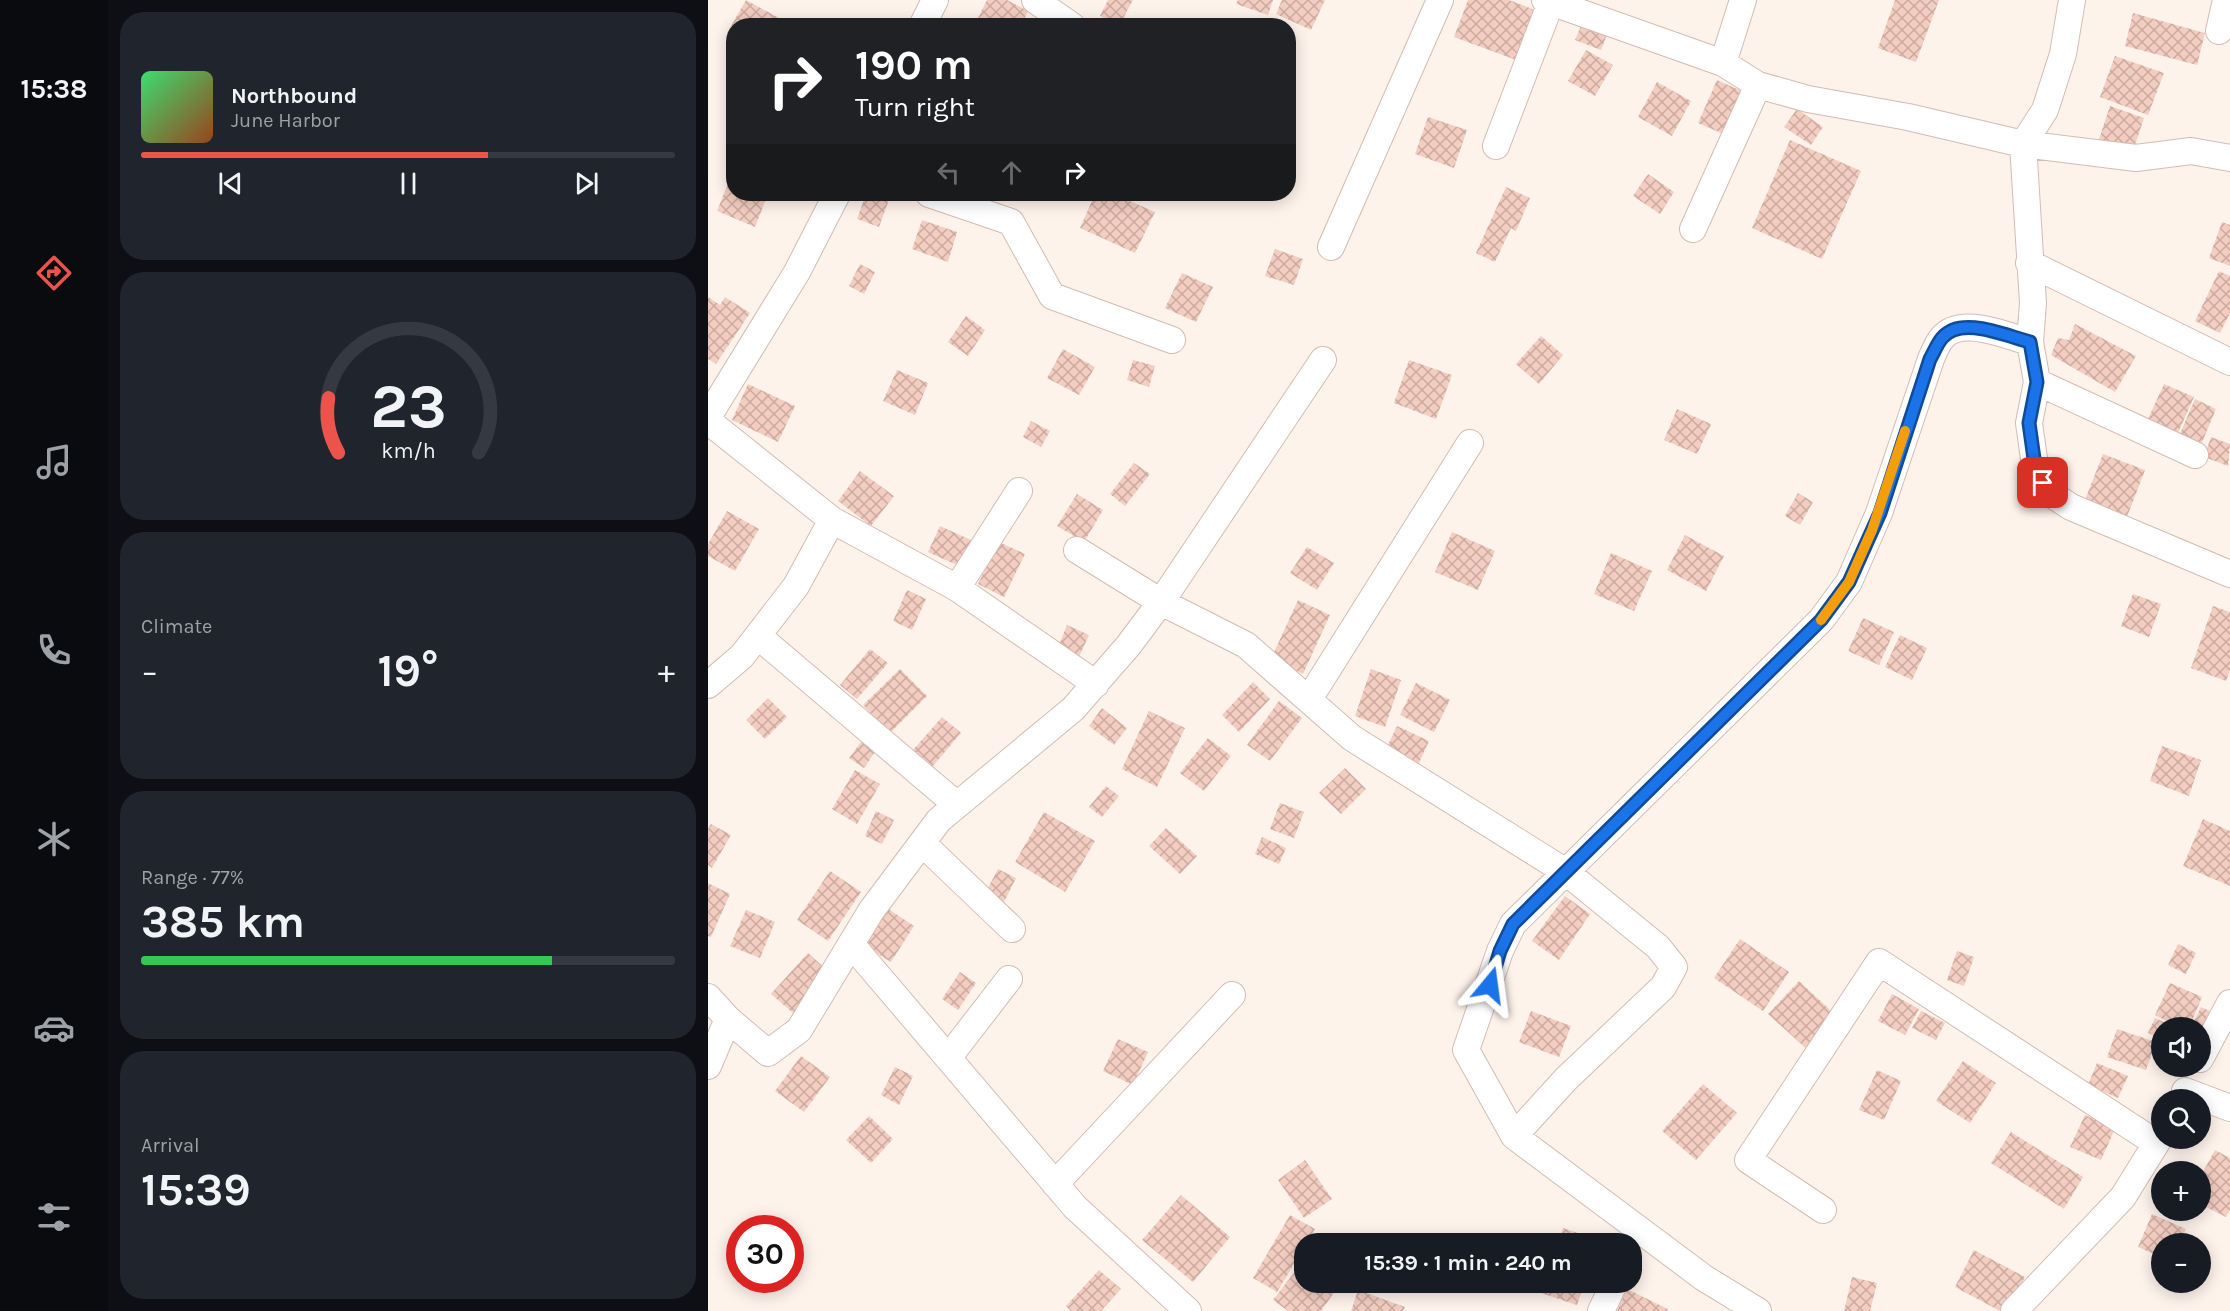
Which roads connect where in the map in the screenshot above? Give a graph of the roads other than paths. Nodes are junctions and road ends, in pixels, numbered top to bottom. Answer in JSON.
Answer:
{"nodes":[{"id":1,"x":935,"y":0,"type":"edge"},
{"id":2,"x":1035,"y":0,"type":"edge"},
{"id":3,"x":1440,"y":0,"type":"edge"},
{"id":4,"x":1743,"y":0,"type":"edge"},
{"id":5,"x":2072,"y":0,"type":"edge"},
{"id":6,"x":2226,"y":0,"type":"edge"},
{"id":7,"x":1548,"y":1,"type":"edge"},
{"id":8,"x":926,"y":18,"type":"edge"},
{"id":9,"x":1061,"y":18,"type":"edge"},
{"id":10,"x":2219,"y":31,"type":"dead end"},
{"id":11,"x":1723,"y":63,"type":"junction"},
{"id":12,"x":1758,"y":85,"type":"junction"},
{"id":13,"x":2023,"y":144,"type":"junction"},
{"id":14,"x":1496,"y":146,"type":"dead end"},
{"id":15,"x":2230,"y":158,"type":"edge"},
{"id":16,"x":833,"y":201,"type":"edge"},
{"id":17,"x":950,"y":201,"type":"edge"},
{"id":18,"x":1693,"y":229,"type":"dead end"},
{"id":19,"x":1331,"y":247,"type":"dead end"},
{"id":20,"x":2029,"y":263,"type":"junction"},
{"id":21,"x":1172,"y":340,"type":"dead end"},
{"id":22,"x":2030,"y":342,"type":"junction"},
{"id":23,"x":1323,"y":360,"type":"dead end"},
{"id":24,"x":2230,"y":362,"type":"edge"},
{"id":25,"x":2037,"y":382,"type":"junction"},
{"id":26,"x":708,"y":419,"type":"edge"},
{"id":27,"x":1470,"y":443,"type":"dead end"},
{"id":28,"x":2195,"y":455,"type":"dead end"},
{"id":29,"x":1019,"y":491,"type":"dead end"},
{"id":30,"x":832,"y":520,"type":"junction"},
{"id":31,"x":1077,"y":550,"type":"dead end"},
{"id":32,"x":2230,"y":574,"type":"edge"},
{"id":33,"x":957,"y":588,"type":"junction"},
{"id":34,"x":1161,"y":602,"type":"junction"},
{"id":35,"x":758,"y":636,"type":"junction"},
{"id":36,"x":1096,"y":684,"type":"junction"},
{"id":37,"x":708,"y":685,"type":"edge"},
{"id":38,"x":1309,"y":699,"type":"junction"},
{"id":39,"x":957,"y":805,"type":"junction"},
{"id":40,"x":922,"y":843,"type":"junction"},
{"id":41,"x":1566,"y":872,"type":"junction"},
{"id":42,"x":1012,"y":928,"type":"dead end"},
{"id":43,"x":851,"y":944,"type":"junction"},
{"id":44,"x":1010,"y":979,"type":"dead end"},
{"id":45,"x":1232,"y":995,"type":"dead end"},
{"id":46,"x":708,"y":997,"type":"edge"},
{"id":47,"x":2230,"y":1003,"type":"edge"},
{"id":48,"x":728,"y":1019,"type":"junction"},
{"id":49,"x":2211,"y":1038,"type":"edge"},
{"id":50,"x":948,"y":1058,"type":"junction"},
{"id":51,"x":708,"y":1066,"type":"edge"},
{"id":52,"x":2211,"y":1103,"type":"edge"},
{"id":53,"x":2230,"y":1108,"type":"edge"},
{"id":54,"x":2151,"y":1133,"type":"edge"},
{"id":55,"x":1514,"y":1136,"type":"junction"},
{"id":56,"x":2152,"y":1149,"type":"edge"},
{"id":57,"x":1055,"y":1184,"type":"junction"},
{"id":58,"x":1824,"y":1210,"type":"dead end"},
{"id":59,"x":1630,"y":1233,"type":"edge"},
{"id":60,"x":1642,"y":1242,"type":"edge"},
{"id":61,"x":1610,"y":1293,"type":"edge"},
{"id":62,"x":1188,"y":1311,"type":"edge"},
{"id":63,"x":1601,"y":1311,"type":"edge"},
{"id":64,"x":1758,"y":1311,"type":"edge"},
{"id":65,"x":2014,"y":1311,"type":"edge"}],
"edges":[{"from":1,"to":8,"type":"street"},
{"from":2,"to":9,"type":"street"},
{"from":3,"to":19,"type":"street"},
{"from":4,"to":11,"type":"street"},
{"from":5,"to":13,"type":"street"},
{"from":6,"to":10,"type":"street"},
{"from":7,"to":11,"type":"street"},
{"from":7,"to":14,"type":"street"},
{"from":11,"to":12,"type":"street"},
{"from":12,"to":13,"type":"street"},
{"from":12,"to":18,"type":"street"},
{"from":13,"to":15,"type":"street"},
{"from":13,"to":20,"type":"street"},
{"from":16,"to":26,"type":"street"},
{"from":17,"to":21,"type":"street"},
{"from":20,"to":22,"type":"street"},
{"from":20,"to":24,"type":"street"},
{"from":22,"to":25,"type":"street"},
{"from":22,"to":41,"type":"street"},
{"from":23,"to":34,"type":"street"},
{"from":25,"to":28,"type":"street"},
{"from":25,"to":32,"type":"street"},
{"from":26,"to":30,"type":"street"},
{"from":27,"to":38,"type":"street"},
{"from":29,"to":33,"type":"street"},
{"from":30,"to":33,"type":"street"},
{"from":30,"to":35,"type":"street"},
{"from":31,"to":34,"type":"street"},
{"from":33,"to":36,"type":"street"},
{"from":34,"to":36,"type":"street"},
{"from":34,"to":38,"type":"street"},
{"from":35,"to":37,"type":"street"},
{"from":35,"to":39,"type":"street"},
{"from":36,"to":39,"type":"street"},
{"from":38,"to":41,"type":"street"},
{"from":39,"to":40,"type":"street"},
{"from":40,"to":42,"type":"street"},
{"from":40,"to":43,"type":"street"},
{"from":41,"to":55,"type":"street"},
{"from":41,"to":55,"type":"street"},
{"from":43,"to":48,"type":"street"},
{"from":43,"to":50,"type":"street"},
{"from":44,"to":50,"type":"street"},
{"from":45,"to":57,"type":"street"},
{"from":46,"to":48,"type":"street"},
{"from":47,"to":49,"type":"street"},
{"from":48,"to":51,"type":"street"},
{"from":50,"to":57,"type":"street"},
{"from":52,"to":53,"type":"street"},
{"from":54,"to":58,"type":"street"},
{"from":55,"to":59,"type":"street"},
{"from":56,"to":65,"type":"street"},
{"from":57,"to":62,"type":"street"},
{"from":60,"to":64,"type":"street"},
{"from":61,"to":63,"type":"street"}]}
